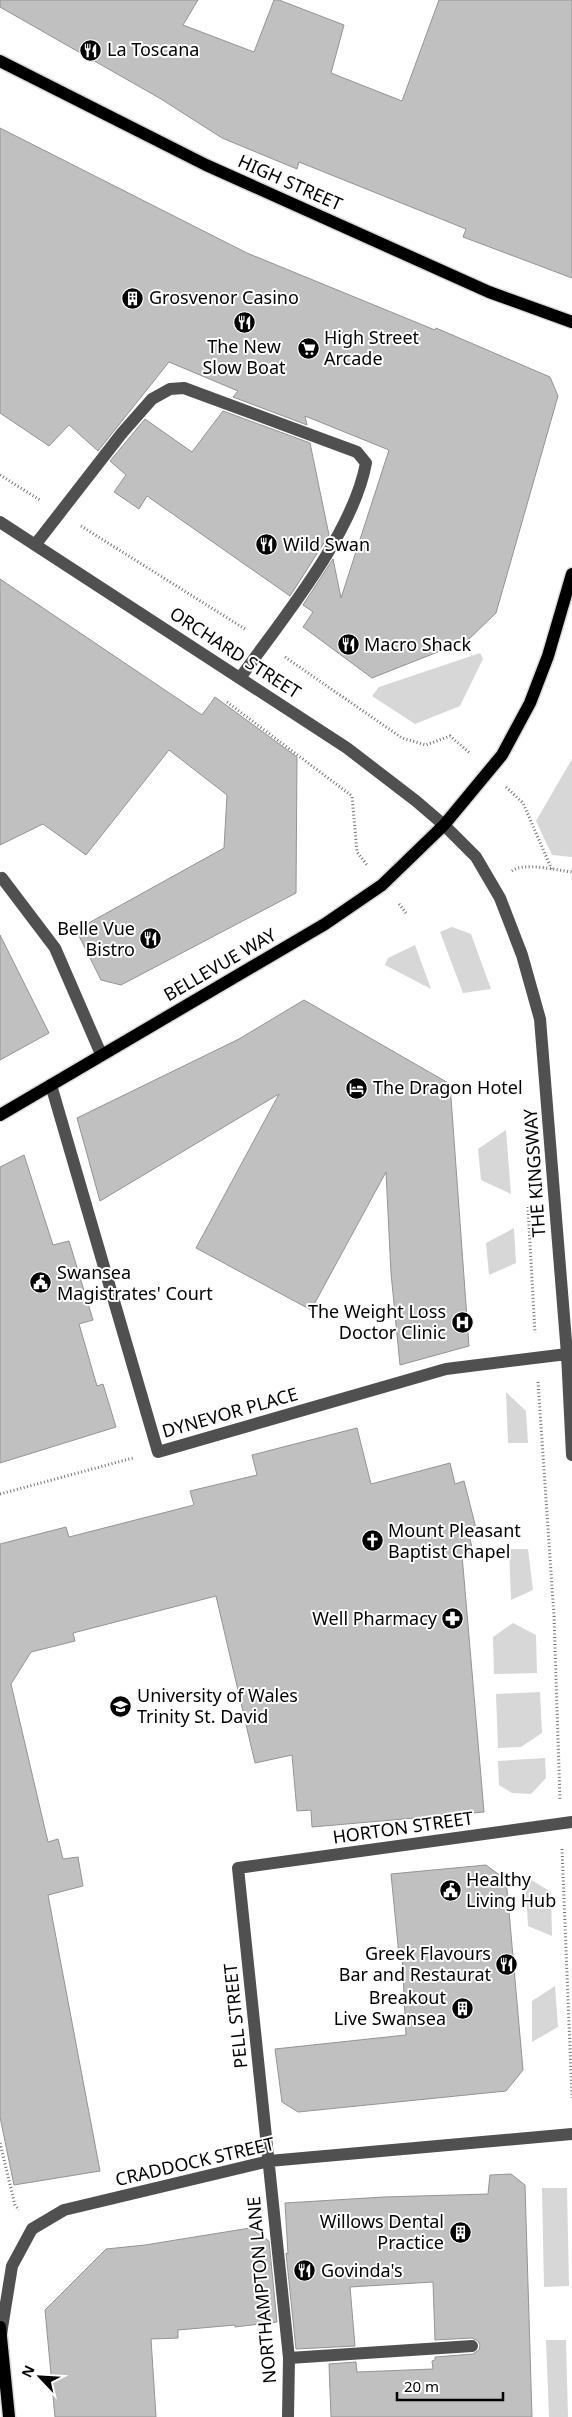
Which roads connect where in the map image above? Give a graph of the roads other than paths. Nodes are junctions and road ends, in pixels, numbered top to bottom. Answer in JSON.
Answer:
{"nodes":[{"id":1,"x":0,"y":61,"type":"edge"},
{"id":2,"x":572,"y":322,"type":"edge"},
{"id":3,"x":0,"y":522,"type":"edge"},
{"id":4,"x":36,"y":545,"type":"junction"},
{"id":5,"x":572,"y":574,"type":"edge"},
{"id":6,"x":240,"y":678,"type":"junction"},
{"id":7,"x":444,"y":825,"type":"junction"},
{"id":8,"x":0,"y":878,"type":"edge"},
{"id":9,"x":101,"y":1054,"type":"junction"},
{"id":10,"x":51,"y":1085,"type":"junction"},
{"id":11,"x":0,"y":1115,"type":"edge"},
{"id":12,"x":567,"y":1354,"type":"junction"},
{"id":13,"x":572,"y":1455,"type":"edge"},
{"id":14,"x":567,"y":1823,"type":"edge"},
{"id":15,"x":238,"y":1868,"type":"joint"},
{"id":16,"x":572,"y":2134,"type":"edge"},
{"id":17,"x":269,"y":2160,"type":"junction"},
{"id":18,"x":1,"y":2330,"type":"edge"},
{"id":19,"x":472,"y":2346,"type":"dead end"},
{"id":20,"x":289,"y":2358,"type":"junction"},
{"id":21,"x":9,"y":2417,"type":"edge"},
{"id":22,"x":288,"y":2417,"type":"edge"}],
"edges":[{"from":1,"to":2,"type":"main road","name":"HIGH STREET"},
{"from":3,"to":4,"type":"street","name":"ORCHARD STREET"},
{"from":4,"to":6,"type":"street","name":"ORCHARD STREET"},
{"from":4,"to":6,"type":"street"},
{"from":5,"to":7,"type":"main road","name":"BELLEVUE WAY"},
{"from":6,"to":7,"type":"street","name":"ORCHARD STREET"},
{"from":7,"to":9,"type":"main road","name":"BELLEVUE WAY"},
{"from":7,"to":12,"type":"street","name":"THE KINGSWAY"},
{"from":8,"to":9,"type":"street"},
{"from":9,"to":10,"type":"main road","name":"BELLEVUE WAY"},
{"from":10,"to":11,"type":"main road","name":"BELLEVUE WAY"},
{"from":10,"to":12,"type":"street","name":"DYNEVOR PLACE"},
{"from":12,"to":13,"type":"street","name":"THE KINGSWAY"},
{"from":14,"to":15,"type":"street","name":"HORTON STREET"},
{"from":15,"to":17,"type":"street","name":"PELL STREET"},
{"from":16,"to":17,"type":"street","name":"CRADDOCK STREET"},
{"from":17,"to":18,"type":"street","name":"CRADDOCK STREET"},
{"from":17,"to":20,"type":"street","name":"NORTHAMPTON LANE"},
{"from":18,"to":21,"type":"main road"},
{"from":19,"to":20,"type":"street"},
{"from":20,"to":22,"type":"street","name":"NORTHAMPTON LANE"}]}
